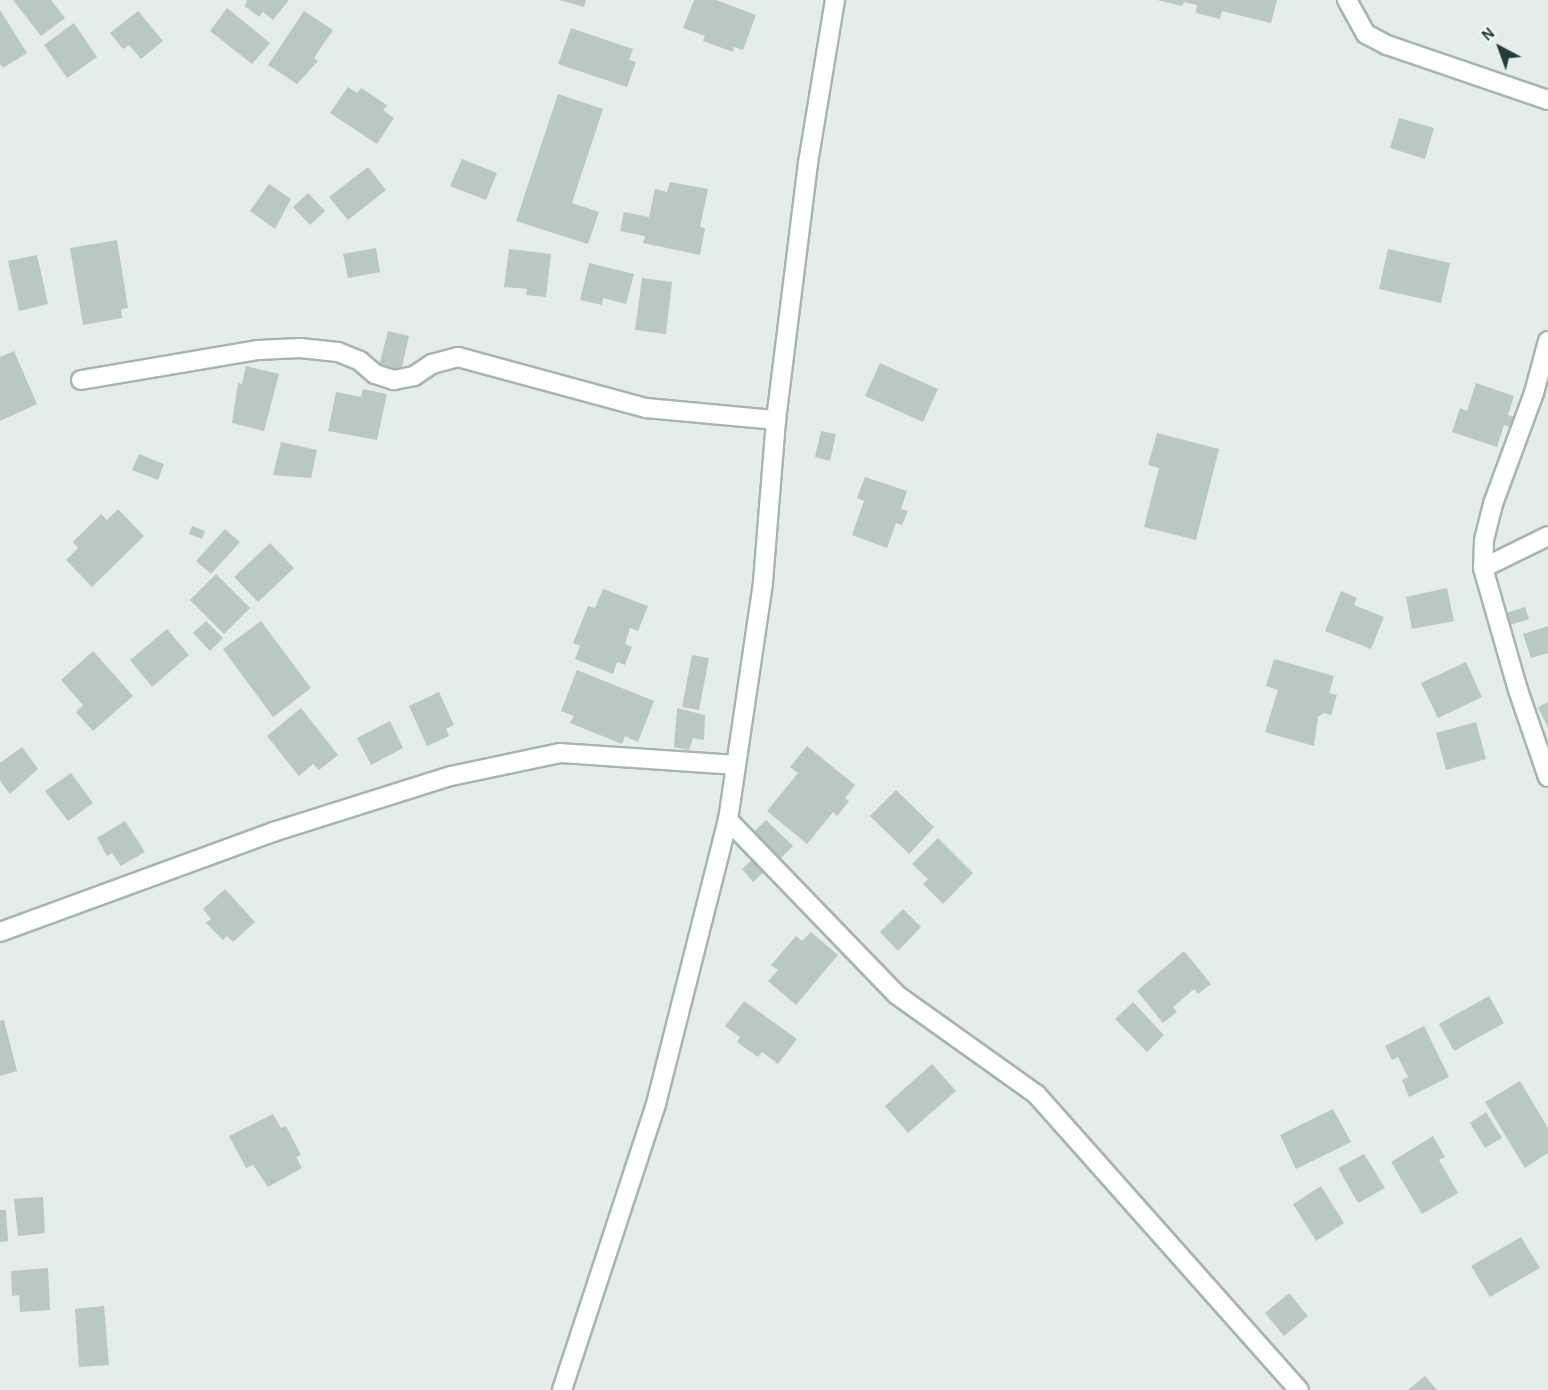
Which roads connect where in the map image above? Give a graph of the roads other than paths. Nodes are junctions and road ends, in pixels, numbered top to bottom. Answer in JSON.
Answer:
{"nodes":[{"id":1,"x":835,"y":0,"type":"edge"},
{"id":2,"x":1347,"y":0,"type":"edge"},
{"id":3,"x":1548,"y":100,"type":"edge"},
{"id":4,"x":1548,"y":341,"type":"edge"},
{"id":5,"x":81,"y":380,"type":"dead end"},
{"id":6,"x":776,"y":420,"type":"junction"},
{"id":7,"x":1548,"y":536,"type":"edge"},
{"id":8,"x":1483,"y":568,"type":"junction"},
{"id":9,"x":735,"y":765,"type":"junction"},
{"id":10,"x":1548,"y":777,"type":"edge"},
{"id":11,"x":728,"y":819,"type":"junction"},
{"id":12,"x":0,"y":933,"type":"edge"},
{"id":13,"x":562,"y":1390,"type":"edge"},
{"id":14,"x":1299,"y":1390,"type":"edge"}],
"edges":[{"from":1,"to":6,"type":"street"},
{"from":2,"to":3,"type":"street"},
{"from":4,"to":8,"type":"street"},
{"from":5,"to":6,"type":"street"},
{"from":6,"to":9,"type":"street"},
{"from":7,"to":8,"type":"street"},
{"from":8,"to":10,"type":"street"},
{"from":9,"to":11,"type":"street"},
{"from":9,"to":12,"type":"street"},
{"from":11,"to":13,"type":"street"},
{"from":11,"to":14,"type":"street"}]}
